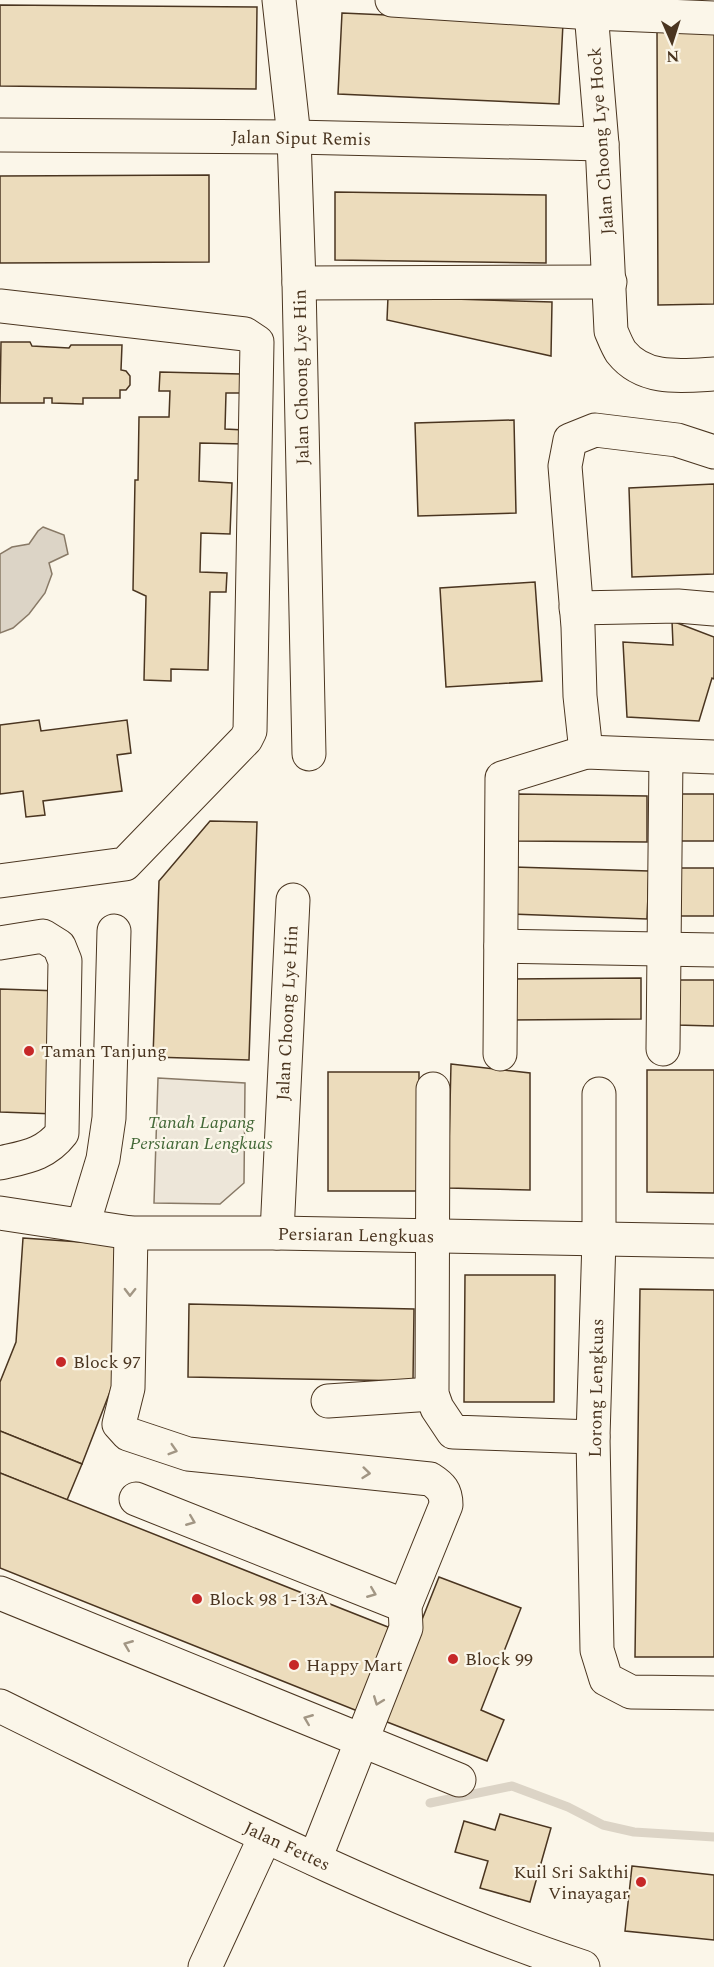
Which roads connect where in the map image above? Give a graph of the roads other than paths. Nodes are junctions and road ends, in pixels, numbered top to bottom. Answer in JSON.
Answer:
{"nodes":[{"id":1,"x":279,"y":0,"type":"edge"},
{"id":2,"x":392,"y":0,"type":"edge"},
{"id":3,"x":591,"y":6,"type":"edge"},
{"id":4,"x":714,"y":18,"type":"edge"},
{"id":5,"x":0,"y":135,"type":"edge"},
{"id":6,"x":294,"y":137,"type":"junction"},
{"id":7,"x":602,"y":144,"type":"junction"},
{"id":8,"x":610,"y":282,"type":"junction"},
{"id":9,"x":299,"y":283,"type":"junction"},
{"id":10,"x":0,"y":306,"type":"edge"},
{"id":11,"x":714,"y":374,"type":"edge"},
{"id":12,"x":714,"y":452,"type":"edge"},
{"id":13,"x":576,"y":608,"type":"junction"},
{"id":14,"x":714,"y":609,"type":"edge"},
{"id":15,"x":586,"y":752,"type":"junction"},
{"id":16,"x":309,"y":754,"type":"dead end"},
{"id":17,"x":666,"y":756,"type":"junction"},
{"id":18,"x":714,"y":757,"type":"edge"},
{"id":19,"x":0,"y":881,"type":"edge"},
{"id":20,"x":293,"y":900,"type":"dead end"},
{"id":21,"x":114,"y":931,"type":"dead end"},
{"id":22,"x":0,"y":943,"type":"edge"},
{"id":23,"x":501,"y":946,"type":"junction"},
{"id":24,"x":665,"y":950,"type":"junction"},
{"id":25,"x":714,"y":950,"type":"edge"},
{"id":26,"x":663,"y":1049,"type":"dead end"},
{"id":27,"x":500,"y":1054,"type":"dead end"},
{"id":28,"x":433,"y":1089,"type":"dead end"},
{"id":29,"x":599,"y":1094,"type":"dead end"},
{"id":30,"x":0,"y":1162,"type":"edge"},
{"id":31,"x":0,"y":1213,"type":"edge"},
{"id":32,"x":82,"y":1225,"type":"junction"},
{"id":33,"x":131,"y":1233,"type":"junction"},
{"id":34,"x":277,"y":1233,"type":"junction"},
{"id":35,"x":432,"y":1236,"type":"junction"},
{"id":36,"x":599,"y":1239,"type":"junction"},
{"id":37,"x":714,"y":1241,"type":"edge"},
{"id":38,"x":432,"y":1394,"type":"junction"},
{"id":39,"x":328,"y":1401,"type":"dead end"},
{"id":40,"x":593,"y":1437,"type":"junction"},
{"id":41,"x":136,"y":1499,"type":"dead end"},
{"id":42,"x":0,"y":1593,"type":"edge"},
{"id":43,"x":405,"y":1606,"type":"junction"},
{"id":44,"x":714,"y":1693,"type":"edge"},
{"id":45,"x":0,"y":1706,"type":"edge"},
{"id":46,"x":362,"y":1741,"type":"junction"},
{"id":47,"x":459,"y":1780,"type":"dead end"},
{"id":48,"x":265,"y":1837,"type":"junction"},
{"id":49,"x":315,"y":1859,"type":"junction"},
{"id":50,"x":207,"y":1966,"type":"edge"},
{"id":51,"x":581,"y":1967,"type":"edge"}],
"edges":[{"from":1,"to":6,"type":"street","name":"Jalan Choong Lye Hin"},
{"from":2,"to":3,"type":"street"},
{"from":3,"to":4,"type":"street"},
{"from":3,"to":7,"type":"street","name":"Jalan Choong Lye Hock"},
{"from":5,"to":6,"type":"street","name":"Jalan Siput Remis"},
{"from":6,"to":7,"type":"street","name":"Jalan Siput Remis"},
{"from":6,"to":9,"type":"street","name":"Jalan Choong Lye Hin"},
{"from":7,"to":8,"type":"street","name":"Jalan Choong Lye Hock"},
{"from":8,"to":9,"type":"street"},
{"from":8,"to":11,"type":"street","name":"Jalan Choong Lye Hock"},
{"from":9,"to":16,"type":"street","name":"Jalan Choong Lye Hin"},
{"from":10,"to":19,"type":"street"},
{"from":12,"to":13,"type":"street"},
{"from":13,"to":14,"type":"street"},
{"from":13,"to":15,"type":"street"},
{"from":15,"to":17,"type":"street"},
{"from":15,"to":23,"type":"street"},
{"from":17,"to":18,"type":"street"},
{"from":17,"to":24,"type":"street"},
{"from":20,"to":34,"type":"street","name":"Jalan Choong Lye Hin"},
{"from":21,"to":32,"type":"street"},
{"from":22,"to":30,"type":"street"},
{"from":23,"to":24,"type":"street"},
{"from":23,"to":27,"type":"street"},
{"from":24,"to":25,"type":"street"},
{"from":24,"to":26,"type":"street"},
{"from":28,"to":35,"type":"street"},
{"from":29,"to":36,"type":"street","name":"Lorong Lengkuas"},
{"from":31,"to":32,"type":"street","name":"Persiaran Lengkuas"},
{"from":32,"to":33,"type":"street","name":"Persiaran Lengkuas"},
{"from":33,"to":34,"type":"street","name":"Persiaran Lengkuas"},
{"from":33,"to":43,"type":"street","one_way":true},
{"from":34,"to":35,"type":"street","name":"Persiaran Lengkuas"},
{"from":35,"to":36,"type":"street","name":"Persiaran Lengkuas"},
{"from":35,"to":38,"type":"street"},
{"from":36,"to":37,"type":"street","name":"Persiaran Lengkuas"},
{"from":36,"to":40,"type":"street","name":"Lorong Lengkuas"},
{"from":38,"to":39,"type":"street"},
{"from":38,"to":40,"type":"street"},
{"from":40,"to":44,"type":"street","name":"Lorong Lengkuas"},
{"from":41,"to":43,"type":"street","one_way":true},
{"from":46,"to":42,"type":"street","one_way":true},
{"from":43,"to":46,"type":"street","one_way":true},
{"from":45,"to":48,"type":"street","name":"Jalan Fettes"},
{"from":46,"to":47,"type":"street"},
{"from":46,"to":49,"type":"street"},
{"from":48,"to":49,"type":"street","name":"Jalan Fettes"},
{"from":48,"to":50,"type":"street"},
{"from":49,"to":51,"type":"street","name":"Jalan Fettes"}]}
